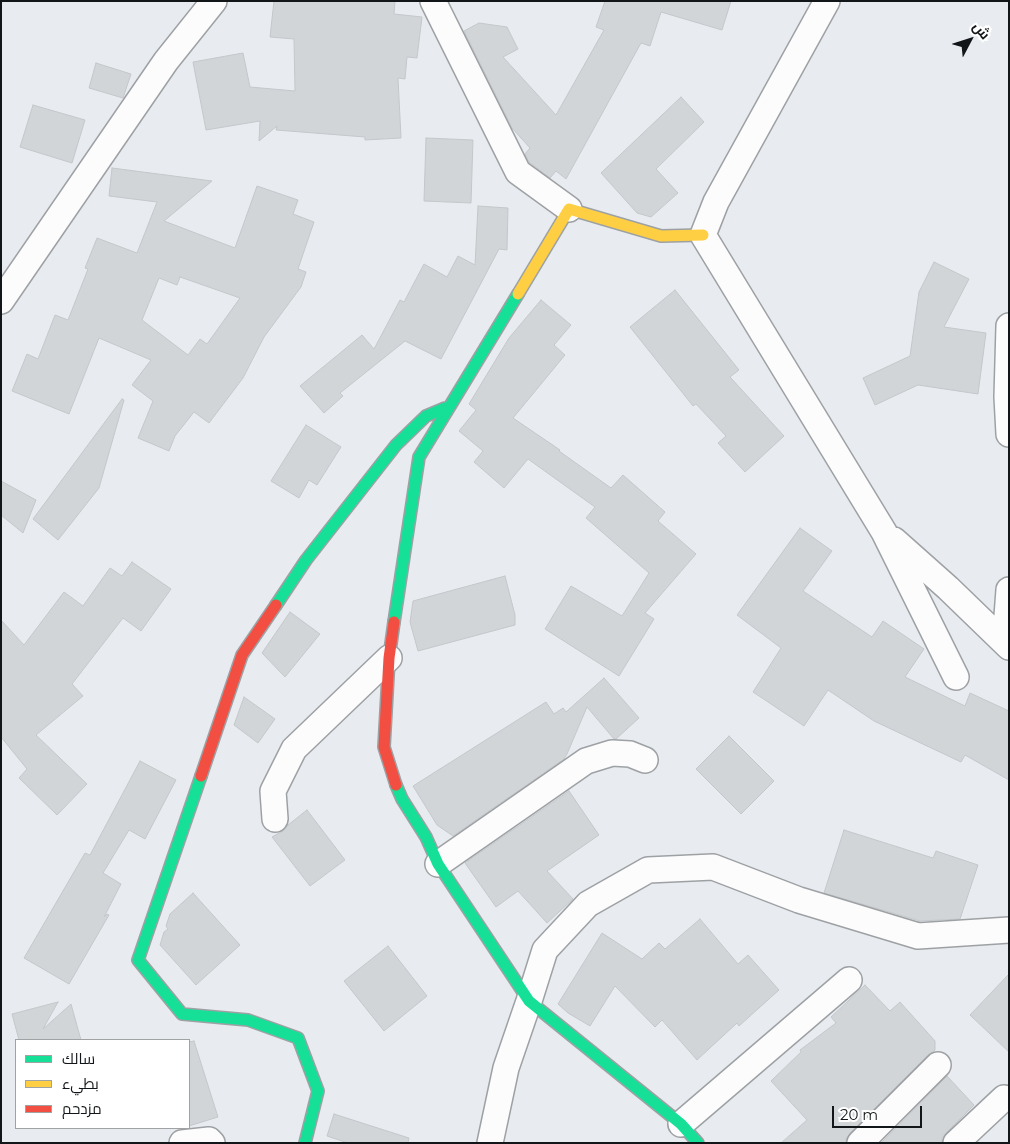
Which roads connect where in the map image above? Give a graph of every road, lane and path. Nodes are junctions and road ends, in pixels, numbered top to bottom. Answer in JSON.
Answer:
{"nodes":[{"id":1,"x":214,"y":1,"type":"edge"},
{"id":2,"x":433,"y":1,"type":"edge"},
{"id":3,"x":827,"y":1,"type":"edge"},
{"id":4,"x":569,"y":209,"type":"junction"},
{"id":5,"x":703,"y":235,"type":"junction"},
{"id":6,"x":1,"y":301,"type":"edge"},
{"id":7,"x":1009,"y":326,"type":"edge"},
{"id":8,"x":449,"y":407,"type":"junction"},
{"id":9,"x":1009,"y":434,"type":"edge"},
{"id":10,"x":884,"y":532,"type":"junction"},
{"id":11,"x":1009,"y":590,"type":"edge"},
{"id":12,"x":1007,"y":645,"type":"edge"},
{"id":13,"x":389,"y":658,"type":"junction"},
{"id":14,"x":956,"y":677,"type":"dead end"},
{"id":15,"x":645,"y":760,"type":"dead end"},
{"id":16,"x":275,"y":819,"type":"dead end"},
{"id":17,"x":438,"y":864,"type":"junction"},
{"id":18,"x":1009,"y":930,"type":"edge"},
{"id":19,"x":850,"y":980,"type":"dead end"},
{"id":20,"x":529,"y":1001,"type":"junction"},
{"id":21,"x":938,"y":1066,"type":"dead end"},
{"id":22,"x":1004,"y":1098,"type":"dead end"},
{"id":23,"x":681,"y":1124,"type":"junction"},
{"id":24,"x":182,"y":1143,"type":"edge"},
{"id":25,"x":212,"y":1143,"type":"edge"},
{"id":26,"x":305,"y":1143,"type":"edge"},
{"id":27,"x":490,"y":1143,"type":"edge"},
{"id":28,"x":698,"y":1143,"type":"edge"},
{"id":29,"x":860,"y":1143,"type":"edge"},
{"id":30,"x":956,"y":1143,"type":"edge"}],
"edges":[{"from":1,"to":6,"type":"street"},
{"from":2,"to":4,"type":"street"},
{"from":3,"to":5,"type":"street"},
{"from":4,"to":5,"type":"street"},
{"from":4,"to":8,"type":"street"},
{"from":5,"to":10,"type":"street"},
{"from":7,"to":9,"type":"street"},
{"from":8,"to":13,"type":"street"},
{"from":8,"to":26,"type":"street"},
{"from":10,"to":12,"type":"street"},
{"from":10,"to":14,"type":"street"},
{"from":11,"to":12,"type":"street"},
{"from":13,"to":16,"type":"street"},
{"from":13,"to":17,"type":"street"},
{"from":15,"to":17,"type":"street"},
{"from":17,"to":20,"type":"street"},
{"from":18,"to":20,"type":"street"},
{"from":19,"to":23,"type":"street"},
{"from":20,"to":23,"type":"street"},
{"from":20,"to":27,"type":"street"},
{"from":21,"to":29,"type":"street"},
{"from":22,"to":30,"type":"street"},
{"from":23,"to":28,"type":"street"},
{"from":24,"to":25,"type":"street"}]}
